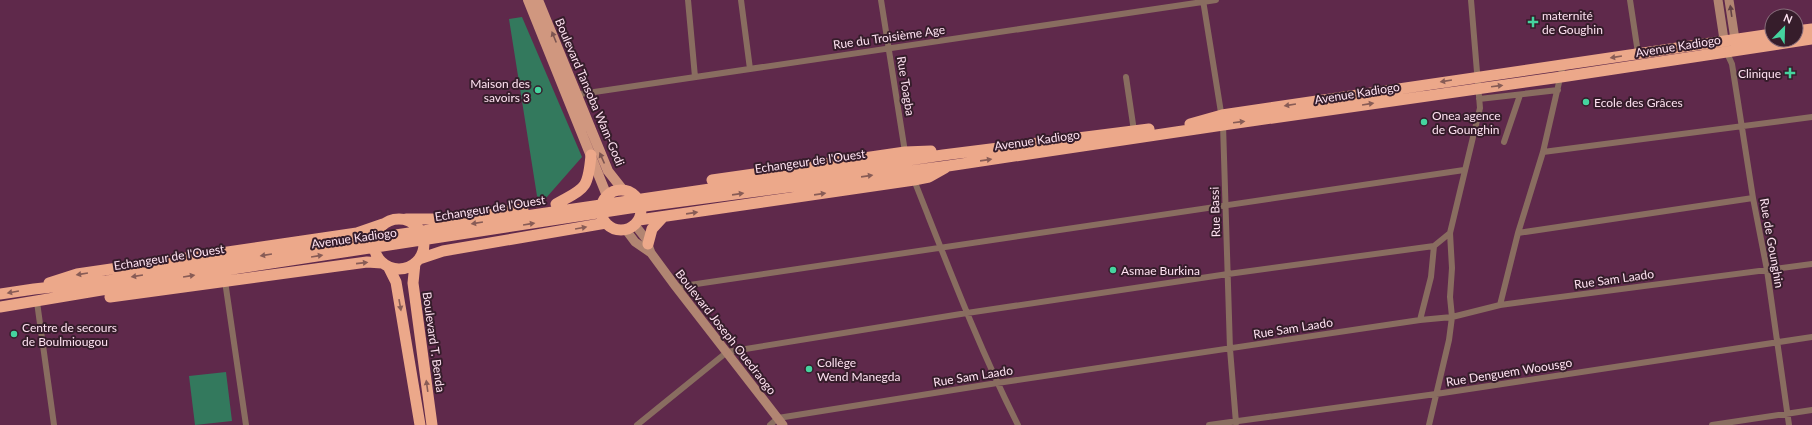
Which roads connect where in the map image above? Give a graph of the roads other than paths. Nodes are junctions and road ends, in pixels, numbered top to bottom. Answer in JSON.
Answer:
{"nodes":[{"id":1,"x":528,"y":0,"type":"edge"},
{"id":2,"x":538,"y":0,"type":"edge"},
{"id":3,"x":688,"y":0,"type":"edge"},
{"id":4,"x":740,"y":0,"type":"edge"},
{"id":5,"x":881,"y":0,"type":"edge"},
{"id":6,"x":1216,"y":0,"type":"edge"},
{"id":7,"x":1471,"y":0,"type":"edge"},
{"id":8,"x":1630,"y":0,"type":"edge"},
{"id":9,"x":1718,"y":0,"type":"edge"},
{"id":10,"x":1729,"y":0,"type":"edge"},
{"id":11,"x":1203,"y":1,"type":"edge"},
{"id":12,"x":1764,"y":36,"type":"edge"},
{"id":13,"x":1812,"y":39,"type":"edge"},
{"id":14,"x":1730,"y":45,"type":"junction"},
{"id":15,"x":889,"y":48,"type":"junction"},
{"id":16,"x":1638,"y":53,"type":"junction"},
{"id":17,"x":1732,"y":64,"type":"junction"},
{"id":18,"x":1563,"y":65,"type":"junction"},
{"id":19,"x":750,"y":69,"type":"junction"},
{"id":20,"x":1478,"y":76,"type":"junction"},
{"id":21,"x":695,"y":77,"type":"junction"},
{"id":22,"x":1126,"y":77,"type":"dead end"},
{"id":23,"x":1562,"y":77,"type":"junction"},
{"id":24,"x":1477,"y":88,"type":"junction"},
{"id":25,"x":1558,"y":90,"type":"junction"},
{"id":26,"x":577,"y":94,"type":"junction"},
{"id":27,"x":1520,"y":94,"type":"junction"},
{"id":28,"x":566,"y":96,"type":"junction"},
{"id":29,"x":1479,"y":100,"type":"junction"},
{"id":30,"x":1812,"y":117,"type":"edge"},
{"id":31,"x":1223,"y":120,"type":"junction"},
{"id":32,"x":1742,"y":126,"type":"junction"},
{"id":33,"x":1134,"y":130,"type":"junction"},
{"id":34,"x":1504,"y":142,"type":"dead end"},
{"id":35,"x":1543,"y":152,"type":"junction"},
{"id":36,"x":592,"y":155,"type":"junction"},
{"id":37,"x":905,"y":161,"type":"junction"},
{"id":38,"x":948,"y":166,"type":"junction"},
{"id":39,"x":1464,"y":170,"type":"junction"},
{"id":40,"x":914,"y":180,"type":"junction"},
{"id":41,"x":627,"y":191,"type":"junction"},
{"id":42,"x":606,"y":197,"type":"junction"},
{"id":43,"x":1753,"y":198,"type":"junction"},
{"id":44,"x":556,"y":204,"type":"junction"},
{"id":45,"x":1225,"y":205,"type":"junction"},
{"id":46,"x":630,"y":208,"type":"joint"},
{"id":47,"x":663,"y":217,"type":"junction"},
{"id":48,"x":406,"y":219,"type":"junction"},
{"id":49,"x":606,"y":223,"type":"junction"},
{"id":50,"x":383,"y":224,"type":"junction"},
{"id":51,"x":633,"y":225,"type":"junction"},
{"id":52,"x":1450,"y":233,"type":"junction"},
{"id":53,"x":1518,"y":233,"type":"junction"},
{"id":54,"x":1434,"y":246,"type":"junction"},
{"id":55,"x":941,"y":247,"type":"junction"},
{"id":56,"x":649,"y":249,"type":"junction"},
{"id":57,"x":417,"y":261,"type":"junction"},
{"id":58,"x":1812,"y":264,"type":"edge"},
{"id":59,"x":386,"y":265,"type":"junction"},
{"id":60,"x":1767,"y":270,"type":"junction"},
{"id":61,"x":1228,"y":274,"type":"junction"},
{"id":62,"x":225,"y":281,"type":"junction"},
{"id":63,"x":676,"y":287,"type":"junction"},
{"id":64,"x":34,"y":289,"type":"junction"},
{"id":65,"x":81,"y":290,"type":"junction"},
{"id":66,"x":0,"y":294,"type":"edge"},
{"id":67,"x":41,"y":301,"type":"junction"},
{"id":68,"x":1500,"y":305,"type":"junction"},
{"id":69,"x":0,"y":307,"type":"edge"},
{"id":70,"x":967,"y":313,"type":"junction"},
{"id":71,"x":1452,"y":317,"type":"junction"},
{"id":72,"x":1420,"y":320,"type":"junction"},
{"id":73,"x":1812,"y":337,"type":"edge"},
{"id":74,"x":1777,"y":342,"type":"junction"},
{"id":75,"x":1230,"y":349,"type":"junction"},
{"id":76,"x":727,"y":352,"type":"junction"},
{"id":77,"x":997,"y":383,"type":"junction"},
{"id":78,"x":1436,"y":394,"type":"junction"},
{"id":79,"x":1812,"y":410,"type":"edge"},
{"id":80,"x":1788,"y":413,"type":"junction"},
{"id":81,"x":781,"y":422,"type":"edge"},
{"id":82,"x":1236,"y":423,"type":"edge"},
{"id":83,"x":54,"y":425,"type":"edge"},
{"id":84,"x":246,"y":425,"type":"edge"},
{"id":85,"x":420,"y":425,"type":"edge"},
{"id":86,"x":432,"y":425,"type":"edge"},
{"id":87,"x":637,"y":425,"type":"edge"},
{"id":88,"x":770,"y":425,"type":"edge"},
{"id":89,"x":1018,"y":425,"type":"edge"},
{"id":90,"x":1209,"y":425,"type":"edge"},
{"id":91,"x":1429,"y":425,"type":"edge"},
{"id":92,"x":1712,"y":425,"type":"edge"},
{"id":93,"x":1789,"y":425,"type":"edge"}],
"edges":[{"from":1,"to":28,"type":"main road","name":"Boulevard Tansoba Wam-Godi"},
{"from":26,"to":2,"type":"main road","name":"Boulevard Tansoba Wam-Godi","one_way":true},
{"from":3,"to":21,"type":"street"},
{"from":4,"to":19,"type":"street"},
{"from":5,"to":15,"type":"street","name":"Rue Toagba"},
{"from":6,"to":11,"type":"street","name":"Rue du Troisième Age"},
{"from":7,"to":20,"type":"street"},
{"from":8,"to":16,"type":"street"},
{"from":9,"to":14,"type":"street"},
{"from":14,"to":10,"type":"street","one_way":true},
{"from":11,"to":15,"type":"street","name":"Rue du Troisième Age"},
{"from":11,"to":31,"type":"street","name":"Rue Bassi"},
{"from":12,"to":14,"type":"highway","name":"Avenue Kadiogo"},
{"from":13,"to":14,"type":"highway","name":"Avenue Kadiogo"},
{"from":14,"to":16,"type":"highway","name":"Avenue Kadiogo"},
{"from":14,"to":17,"type":"street","name":"Rue de Gounghin"},
{"from":14,"to":17,"type":"street","name":"Rue de Gounghin"},
{"from":14,"to":23,"type":"highway","name":"Avenue Kadiogo"},
{"from":15,"to":19,"type":"street","name":"Rue du Troisième Age"},
{"from":15,"to":37,"type":"street","name":"Rue Toagba"},
{"from":16,"to":18,"type":"highway","name":"Avenue Kadiogo","one_way":true},
{"from":17,"to":32,"type":"street","name":"Rue de Gounghin"},
{"from":18,"to":20,"type":"highway","name":"Avenue Kadiogo"},
{"from":18,"to":23,"type":"street"},
{"from":19,"to":21,"type":"street","name":"Rue du Troisième Age"},
{"from":20,"to":24,"type":"street"},
{"from":20,"to":31,"type":"highway","name":"Avenue Kadiogo","one_way":true},
{"from":21,"to":26,"type":"street","name":"Rue du Troisième Age"},
{"from":22,"to":33,"type":"street"},
{"from":24,"to":23,"type":"highway","name":"Avenue Kadiogo","one_way":true},
{"from":23,"to":25,"type":"street"},
{"from":24,"to":29,"type":"street"},
{"from":31,"to":24,"type":"highway","name":"Avenue Kadiogo","one_way":true},
{"from":25,"to":27,"type":"street"},
{"from":25,"to":35,"type":"street"},
{"from":26,"to":28,"type":"street","name":"Rue du Troisième Age"},
{"from":41,"to":26,"type":"main road","name":"Boulevard Tansoba Wam-Godi","one_way":true},
{"from":27,"to":29,"type":"street"},
{"from":27,"to":34,"type":"street"},
{"from":28,"to":36,"type":"main road","name":"Boulevard Tansoba Wam-Godi"},
{"from":29,"to":39,"type":"street"},
{"from":30,"to":32,"type":"street"},
{"from":31,"to":33,"type":"highway","name":"Avenue Kadiogo"},
{"from":38,"to":31,"type":"highway","name":"Avenue Kadiogo","one_way":true},
{"from":31,"to":45,"type":"street","name":"Rue Bassi"},
{"from":32,"to":35,"type":"street"},
{"from":32,"to":43,"type":"street","name":"Rue de Gounghin"},
{"from":33,"to":37,"type":"highway","name":"Avenue Kadiogo"},
{"from":35,"to":53,"type":"street"},
{"from":36,"to":42,"type":"main road","name":"Boulevard Tansoba Wam-Godi"},
{"from":36,"to":44,"type":"highway"},
{"from":37,"to":38,"type":"highway","name":"Avenue Kadiogo"},
{"from":37,"to":41,"type":"highway"},
{"from":46,"to":37,"type":"highway","name":"Echangeur de l'Ouest","one_way":true},
{"from":37,"to":65,"type":"highway","name":"Echangeur de l'Ouest","one_way":true},
{"from":38,"to":40,"type":"highway"},
{"from":39,"to":45,"type":"street"},
{"from":39,"to":52,"type":"street"},
{"from":47,"to":40,"type":"highway","one_way":true},
{"from":40,"to":55,"type":"street"},
{"from":41,"to":42,"type":"highway"},
{"from":41,"to":51,"type":"highway"},
{"from":42,"to":44,"type":"highway"},
{"from":42,"to":49,"type":"highway"},
{"from":43,"to":53,"type":"street"},
{"from":43,"to":60,"type":"street","name":"Rue de Gounghin"},
{"from":44,"to":48,"type":"highway"},
{"from":45,"to":55,"type":"street"},
{"from":45,"to":61,"type":"street","name":"Rue Bassi"},
{"from":65,"to":46,"type":"highway","name":"Avenue Kadiogo","one_way":true},
{"from":47,"to":51,"type":"highway"},
{"from":47,"to":56,"type":"highway"},
{"from":48,"to":50,"type":"highway"},
{"from":48,"to":57,"type":"highway"},
{"from":49,"to":51,"type":"highway"},
{"from":57,"to":49,"type":"highway","one_way":true},
{"from":50,"to":59,"type":"highway"},
{"from":50,"to":64,"type":"highway","one_way":true},
{"from":51,"to":56,"type":"street","name":"Boulevard Joseph Ouedraogo"},
{"from":52,"to":54,"type":"street"},
{"from":52,"to":71,"type":"street"},
{"from":53,"to":68,"type":"street"},
{"from":54,"to":61,"type":"street"},
{"from":54,"to":72,"type":"street"},
{"from":55,"to":63,"type":"street"},
{"from":55,"to":70,"type":"street"},
{"from":56,"to":63,"type":"street","name":"Boulevard Joseph Ouedraogo"},
{"from":57,"to":59,"type":"highway"},
{"from":86,"to":57,"type":"highway","name":"Boulevard T. Benda","one_way":true},
{"from":58,"to":60,"type":"street","name":"Rue Sam Laado"},
{"from":62,"to":59,"type":"highway","one_way":true},
{"from":59,"to":85,"type":"highway","one_way":true},
{"from":60,"to":68,"type":"street","name":"Rue Sam Laado"},
{"from":60,"to":74,"type":"street","name":"Rue de Gounghin"},
{"from":61,"to":70,"type":"street"},
{"from":61,"to":75,"type":"street","name":"Rue Bassi"},
{"from":62,"to":67,"type":"highway"},
{"from":62,"to":84,"type":"street"},
{"from":63,"to":76,"type":"street","name":"Boulevard Joseph Ouedraogo"},
{"from":64,"to":65,"type":"highway"},
{"from":64,"to":66,"type":"highway","one_way":true},
{"from":65,"to":67,"type":"highway"},
{"from":67,"to":69,"type":"highway"},
{"from":67,"to":83,"type":"street"},
{"from":68,"to":71,"type":"street","name":"Rue Sam Laado"},
{"from":70,"to":76,"type":"street"},
{"from":70,"to":77,"type":"street"},
{"from":71,"to":72,"type":"street","name":"Rue Sam Laado"},
{"from":71,"to":78,"type":"street"},
{"from":72,"to":75,"type":"street","name":"Rue Sam Laado"},
{"from":73,"to":74,"type":"street","name":"Rue Denguem Woousgo"},
{"from":74,"to":78,"type":"street","name":"Rue Denguem Woousgo"},
{"from":74,"to":80,"type":"street","name":"Rue de Gounghin"},
{"from":75,"to":77,"type":"street","name":"Rue Sam Laado"},
{"from":75,"to":82,"type":"street","name":"Rue Bassi"},
{"from":76,"to":81,"type":"street","name":"Boulevard Joseph Ouedraogo"},
{"from":76,"to":87,"type":"street"},
{"from":77,"to":81,"type":"street","name":"Rue Sam Laado"},
{"from":77,"to":89,"type":"street"},
{"from":78,"to":82,"type":"street","name":"Rue Denguem Woousgo"},
{"from":78,"to":91,"type":"street"},
{"from":79,"to":80,"type":"street"},
{"from":80,"to":92,"type":"street"},
{"from":80,"to":93,"type":"street","name":"Rue de Gounghin"},
{"from":81,"to":88,"type":"street"},
{"from":82,"to":90,"type":"street","name":"Rue Denguem Woousgo"}]}
